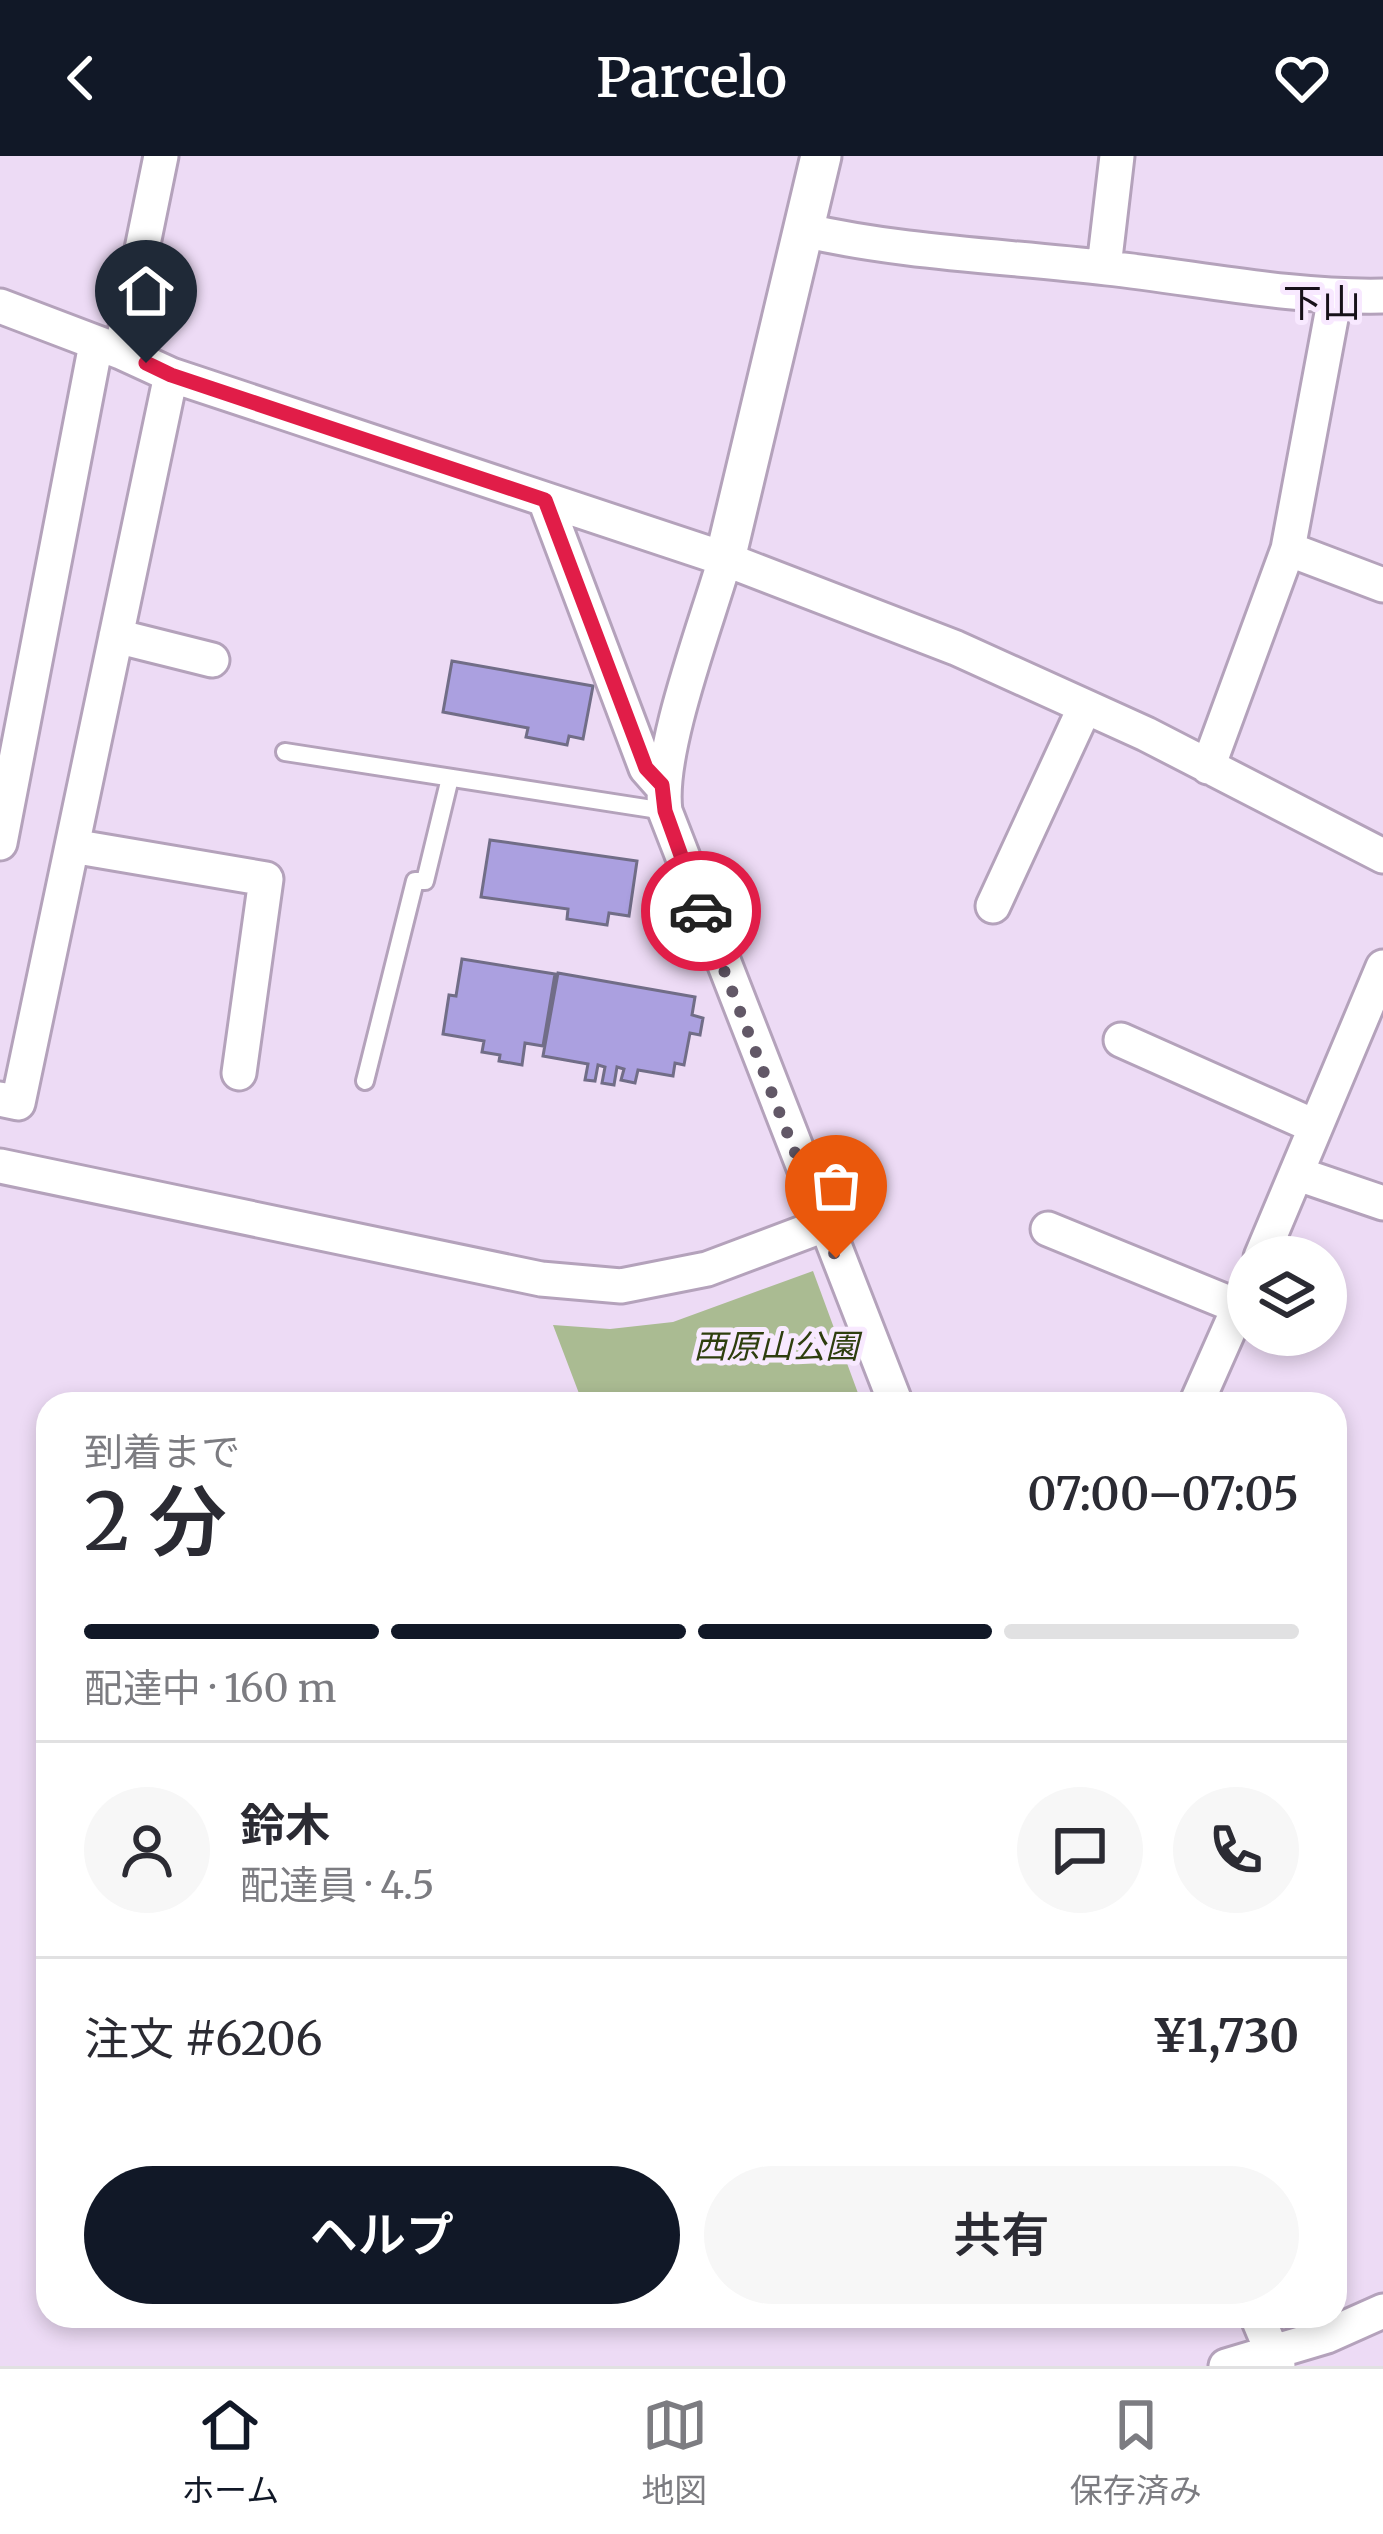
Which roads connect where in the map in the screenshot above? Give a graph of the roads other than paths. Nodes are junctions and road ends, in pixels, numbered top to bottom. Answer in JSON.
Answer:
{"nodes":[{"id":1,"x":161,"y":156,"type":"edge"},
{"id":2,"x":821,"y":156,"type":"edge"},
{"id":3,"x":1117,"y":156,"type":"edge"},
{"id":4,"x":803,"y":230,"type":"junction"},
{"id":5,"x":1104,"y":267,"type":"junction"},
{"id":6,"x":1383,"y":296,"type":"edge"},
{"id":7,"x":1335,"y":297,"type":"junction"},
{"id":8,"x":0,"y":306,"type":"edge"},
{"id":9,"x":108,"y":348,"type":"junction"},
{"id":10,"x":171,"y":375,"type":"junction"},
{"id":11,"x":545,"y":500,"type":"junction"},
{"id":12,"x":1288,"y":549,"type":"junction"},
{"id":13,"x":725,"y":559,"type":"junction"},
{"id":14,"x":1383,"y":585,"type":"edge"},
{"id":15,"x":116,"y":636,"type":"junction"},
{"id":16,"x":212,"y":660,"type":"dead end"},
{"id":17,"x":1084,"y":709,"type":"junction"},
{"id":18,"x":285,"y":752,"type":"dead end"},
{"id":19,"x":1208,"y":767,"type":"junction"},
{"id":20,"x":451,"y":778,"type":"junction"},
{"id":21,"x":663,"y":798,"type":"junction"},
{"id":22,"x":0,"y":843,"type":"edge"},
{"id":23,"x":72,"y":846,"type":"junction"},
{"id":24,"x":1383,"y":856,"type":"edge"},
{"id":25,"x":993,"y":906,"type":"dead end"},
{"id":26,"x":1383,"y":967,"type":"edge"},
{"id":27,"x":1121,"y":1040,"type":"dead end"},
{"id":28,"x":238,"y":1073,"type":"dead end"},
{"id":29,"x":365,"y":1081,"type":"dead end"},
{"id":30,"x":0,"y":1099,"type":"edge"},
{"id":31,"x":1314,"y":1126,"type":"junction"},
{"id":32,"x":0,"y":1166,"type":"edge"},
{"id":33,"x":1298,"y":1174,"type":"junction"},
{"id":34,"x":1383,"y":1203,"type":"edge"},
{"id":35,"x":824,"y":1225,"type":"junction"},
{"id":36,"x":1048,"y":1229,"type":"dead end"},
{"id":37,"x":1270,"y":1236,"type":"edge"},
{"id":38,"x":1227,"y":1291,"type":"edge"},
{"id":39,"x":1227,"y":1335,"type":"edge"},
{"id":40,"x":891,"y":1392,"type":"edge"},
{"id":41,"x":1201,"y":1392,"type":"edge"},
{"id":42,"x":1383,"y":2312,"type":"edge"},
{"id":43,"x":1347,"y":2327,"type":"edge"},
{"id":44,"x":1262,"y":2328,"type":"edge"},
{"id":45,"x":1346,"y":2328,"type":"edge"},
{"id":46,"x":1276,"y":2361,"type":"edge"},
{"id":47,"x":1226,"y":2366,"type":"edge"}],
"edges":[{"from":1,"to":9,"type":"street"},
{"from":2,"to":4,"type":"street"},
{"from":3,"to":5,"type":"street"},
{"from":4,"to":5,"type":"street"},
{"from":4,"to":13,"type":"street"},
{"from":5,"to":7,"type":"street"},
{"from":6,"to":7,"type":"street"},
{"from":7,"to":12,"type":"street"},
{"from":8,"to":9,"type":"street"},
{"from":9,"to":10,"type":"street"},
{"from":9,"to":22,"type":"street"},
{"from":10,"to":11,"type":"street"},
{"from":10,"to":15,"type":"street"},
{"from":11,"to":13,"type":"street"},
{"from":11,"to":21,"type":"street"},
{"from":12,"to":14,"type":"street"},
{"from":12,"to":19,"type":"street"},
{"from":13,"to":17,"type":"street"},
{"from":13,"to":21,"type":"street"},
{"from":15,"to":16,"type":"street"},
{"from":15,"to":23,"type":"street"},
{"from":17,"to":19,"type":"street"},
{"from":17,"to":25,"type":"street"},
{"from":18,"to":20,"type":"lane"},
{"from":19,"to":24,"type":"street"},
{"from":20,"to":21,"type":"lane"},
{"from":20,"to":29,"type":"lane"},
{"from":21,"to":35,"type":"street"},
{"from":23,"to":28,"type":"street"},
{"from":23,"to":30,"type":"street"},
{"from":26,"to":31,"type":"street"},
{"from":27,"to":31,"type":"street"},
{"from":31,"to":33,"type":"street"},
{"from":32,"to":35,"type":"street"},
{"from":33,"to":34,"type":"street"},
{"from":33,"to":37,"type":"street"},
{"from":35,"to":40,"type":"street"},
{"from":36,"to":38,"type":"street"},
{"from":39,"to":41,"type":"street"},
{"from":42,"to":43,"type":"street"},
{"from":44,"to":46,"type":"street"},
{"from":45,"to":46,"type":"street"},
{"from":46,"to":47,"type":"street"}]}
